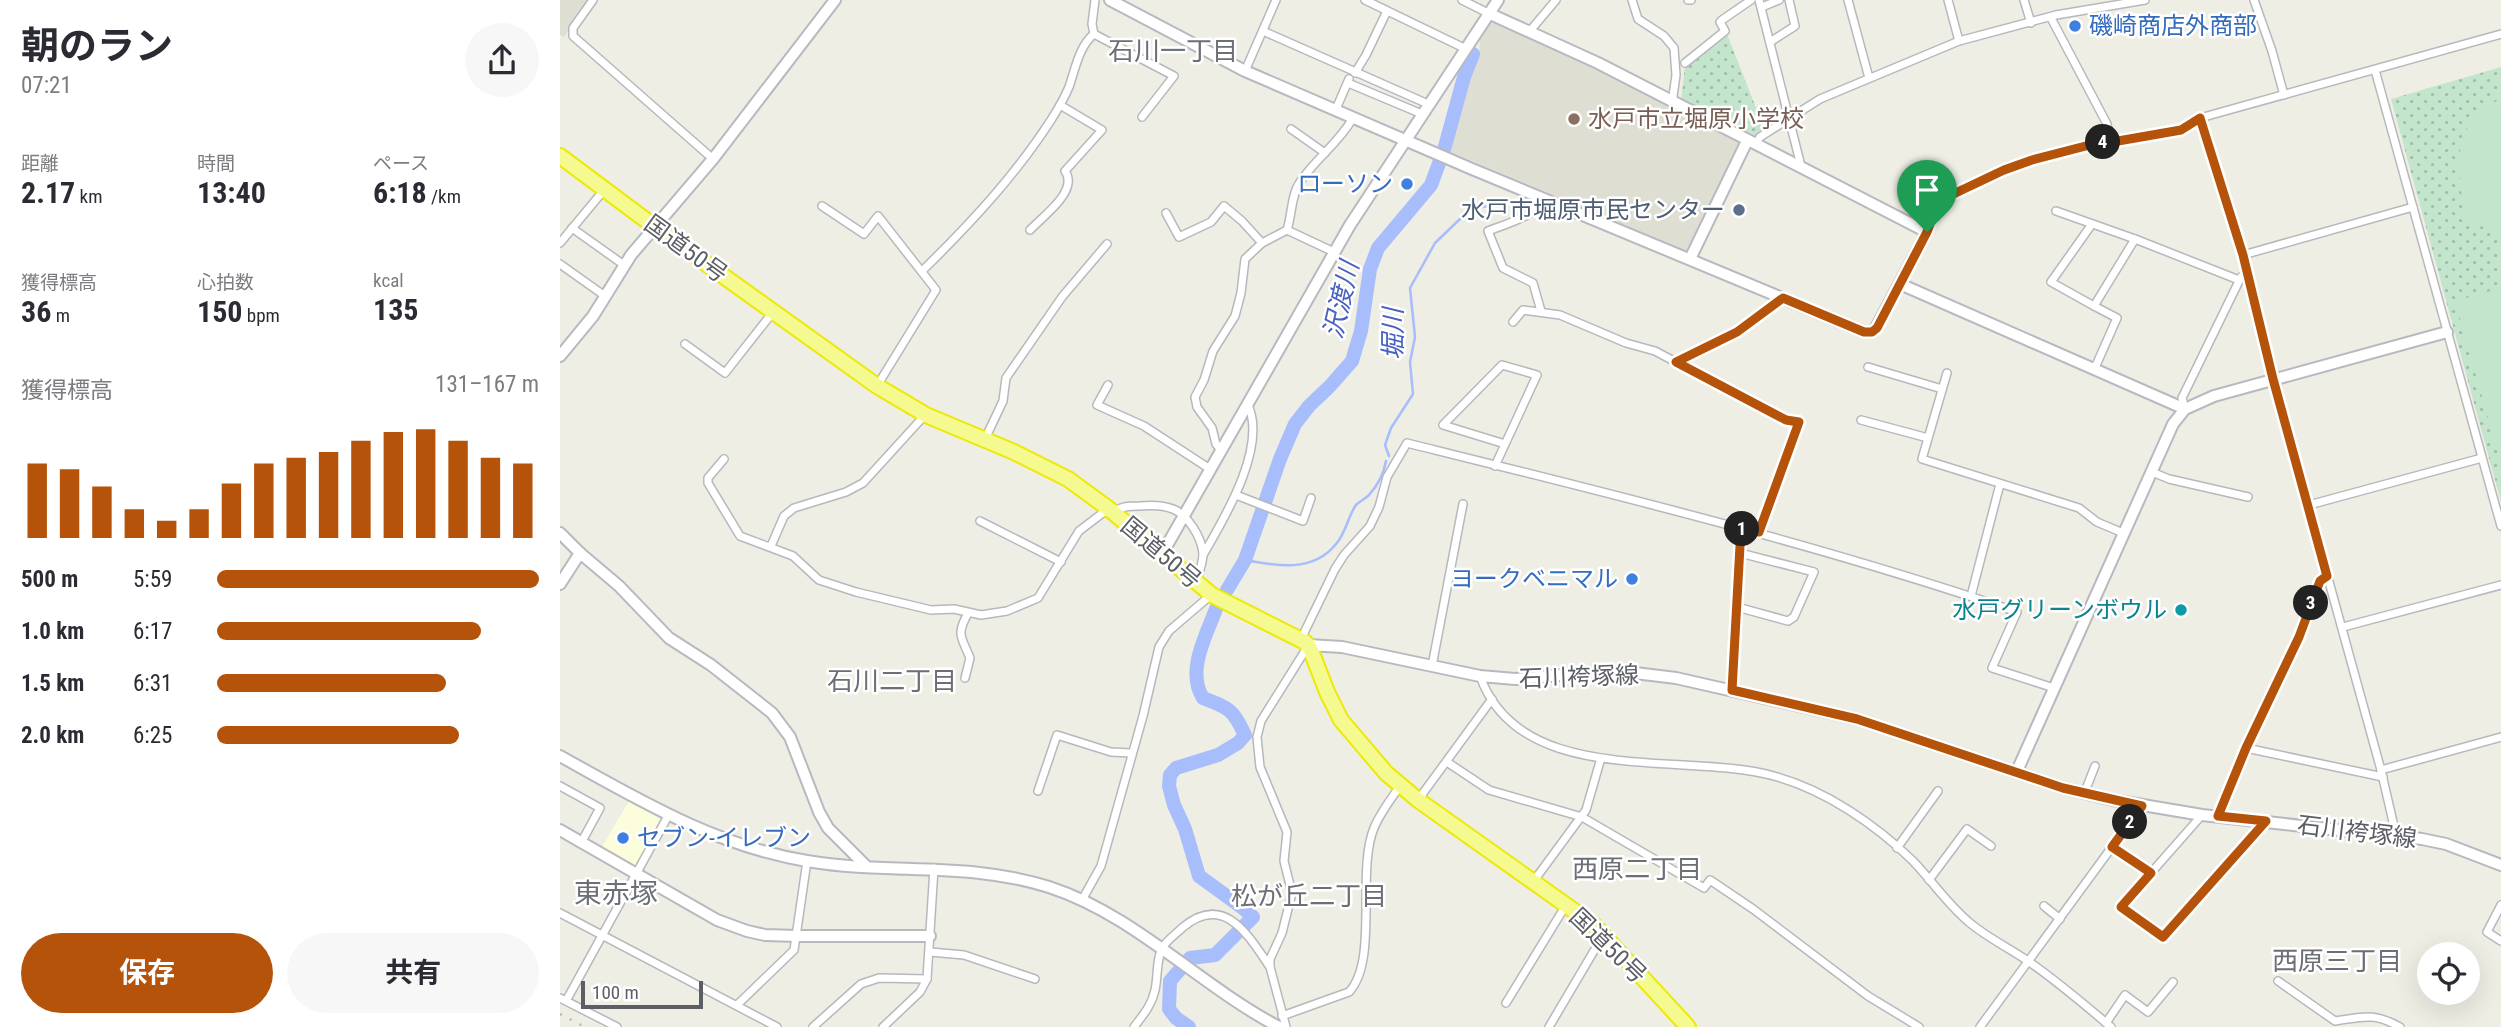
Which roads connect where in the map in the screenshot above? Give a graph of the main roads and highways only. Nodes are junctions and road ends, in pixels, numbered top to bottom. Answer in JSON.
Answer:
{"nodes":[{"id":1,"x":560,"y":156,"type":"edge"},
{"id":2,"x":1688,"y":1027,"type":"edge"}],
"edges":[{"from":1,"to":2,"type":"highway","name":"国道50号"}]}
